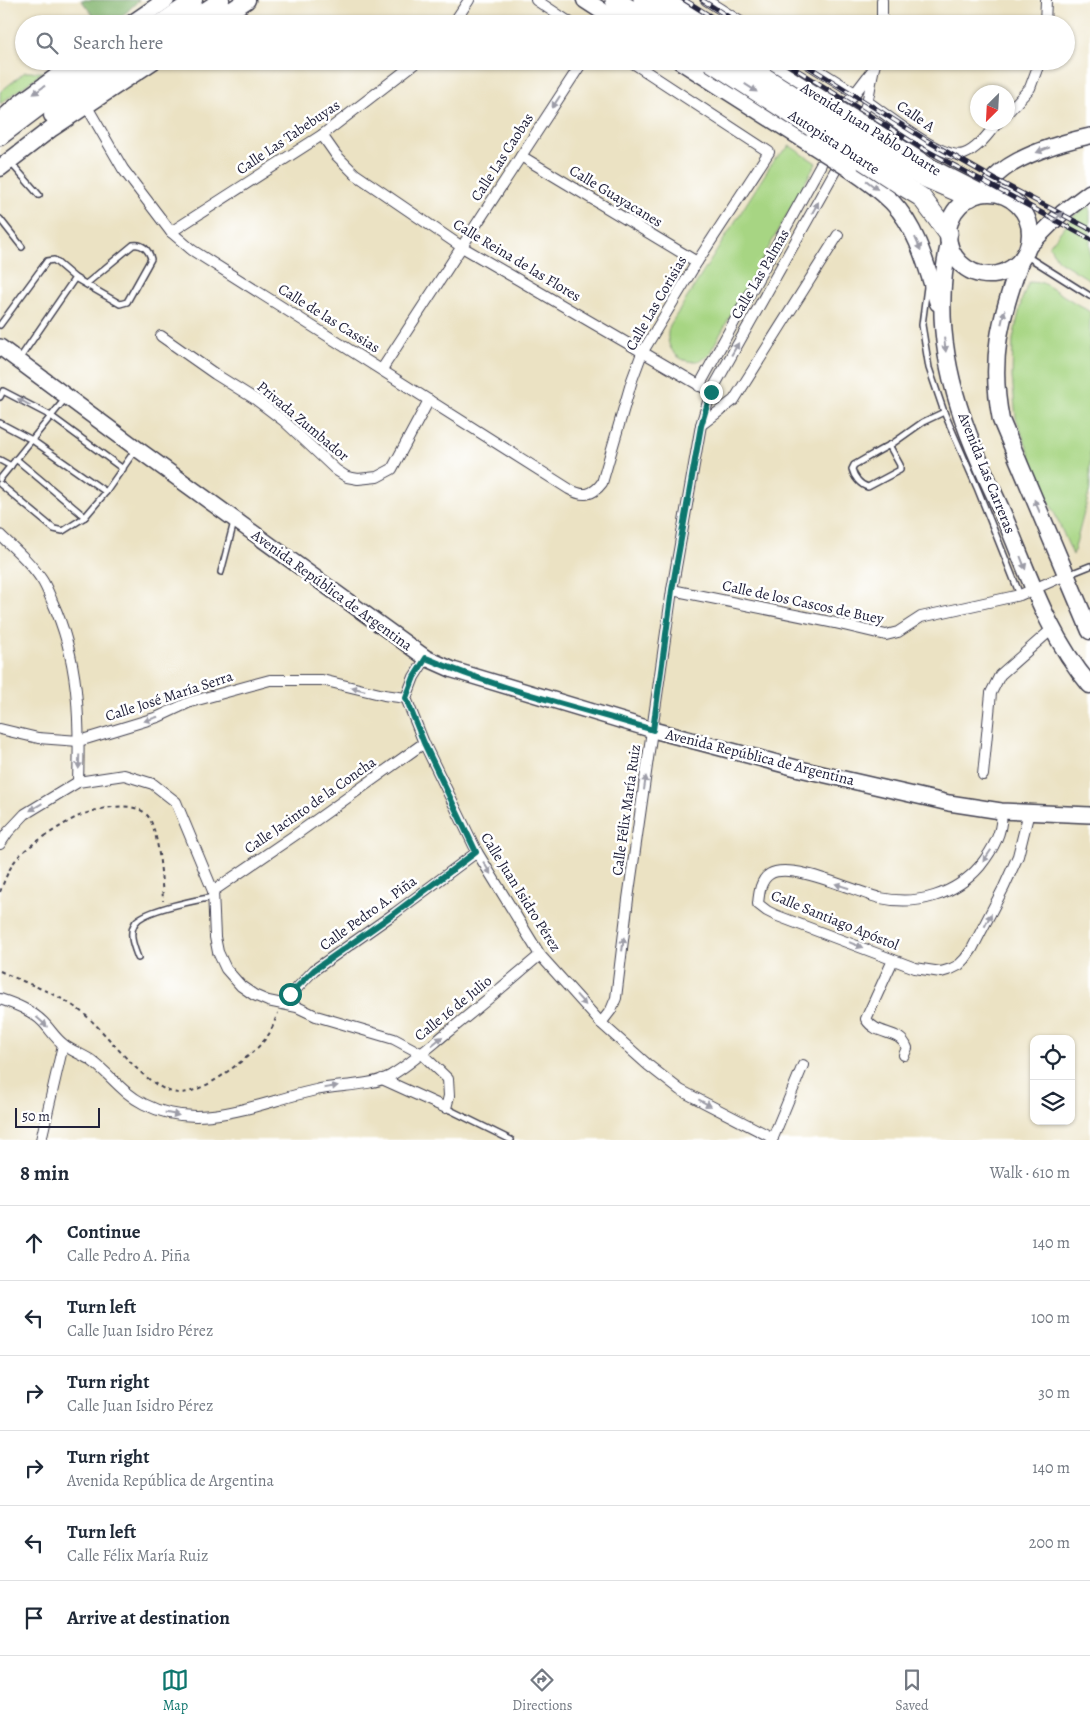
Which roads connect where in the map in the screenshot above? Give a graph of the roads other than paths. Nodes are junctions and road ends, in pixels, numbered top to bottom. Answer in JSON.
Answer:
{"nodes":[{"id":1,"x":166,"y":0,"type":"edge"},
{"id":2,"x":194,"y":0,"type":"edge"},
{"id":3,"x":221,"y":0,"type":"edge"},
{"id":4,"x":247,"y":0,"type":"edge"},
{"id":5,"x":469,"y":0,"type":"edge"},
{"id":6,"x":536,"y":0,"type":"edge"},
{"id":7,"x":585,"y":0,"type":"edge"},
{"id":8,"x":643,"y":0,"type":"edge"},
{"id":9,"x":665,"y":0,"type":"edge"},
{"id":10,"x":706,"y":0,"type":"edge"},
{"id":11,"x":882,"y":0,"type":"edge"},
{"id":12,"x":1046,"y":0,"type":"edge"},
{"id":13,"x":144,"y":15,"type":"edge"},
{"id":14,"x":172,"y":15,"type":"edge"},
{"id":15,"x":198,"y":15,"type":"edge"},
{"id":16,"x":225,"y":15,"type":"edge"},
{"id":17,"x":459,"y":15,"type":"edge"},
{"id":18,"x":558,"y":15,"type":"edge"},
{"id":19,"x":612,"y":15,"type":"edge"},
{"id":20,"x":666,"y":15,"type":"edge"},
{"id":21,"x":689,"y":15,"type":"edge"},
{"id":22,"x":730,"y":15,"type":"edge"},
{"id":23,"x":882,"y":15,"type":"edge"},
{"id":24,"x":1045,"y":15,"type":"edge"},
{"id":25,"x":64,"y":70,"type":"edge"},
{"id":26,"x":92,"y":70,"type":"edge"},
{"id":27,"x":117,"y":70,"type":"edge"},
{"id":28,"x":139,"y":70,"type":"edge"},
{"id":29,"x":406,"y":70,"type":"edge"},
{"id":30,"x":577,"y":70,"type":"edge"},
{"id":31,"x":644,"y":70,"type":"edge"},
{"id":32,"x":694,"y":70,"type":"edge"},
{"id":33,"x":725,"y":70,"type":"edge"},
{"id":34,"x":751,"y":70,"type":"edge"},
{"id":35,"x":781,"y":70,"type":"edge"},
{"id":36,"x":814,"y":70,"type":"edge"},
{"id":37,"x":871,"y":70,"type":"edge"},
{"id":38,"x":873,"y":70,"type":"edge"},
{"id":39,"x":1037,"y":70,"type":"edge"},
{"id":40,"x":846,"y":100,"type":"junction"},
{"id":41,"x":1015,"y":104,"type":"edge"},
{"id":42,"x":86,"y":105,"type":"junction"},
{"id":43,"x":0,"y":121,"type":"edge"},
{"id":44,"x":990,"y":130,"type":"edge"},
{"id":45,"x":322,"y":135,"type":"junction"},
{"id":46,"x":1090,"y":136,"type":"edge"},
{"id":47,"x":0,"y":137,"type":"edge"},
{"id":48,"x":521,"y":156,"type":"junction"},
{"id":49,"x":3,"y":162,"type":"edge"},
{"id":50,"x":821,"y":164,"type":"dead end"},
{"id":51,"x":842,"y":170,"type":"junction"},
{"id":52,"x":908,"y":178,"type":"junction"},
{"id":53,"x":1090,"y":192,"type":"edge"},
{"id":54,"x":979,"y":194,"type":"junction"},
{"id":55,"x":39,"y":195,"type":"dead end"},
{"id":56,"x":0,"y":219,"type":"edge"},
{"id":57,"x":171,"y":232,"type":"junction"},
{"id":58,"x":838,"y":235,"type":"dead end"},
{"id":59,"x":948,"y":239,"type":"junction"},
{"id":60,"x":462,"y":246,"type":"junction"},
{"id":61,"x":22,"y":247,"type":"dead end"},
{"id":62,"x":1025,"y":254,"type":"junction"},
{"id":63,"x":697,"y":262,"type":"junction"},
{"id":64,"x":930,"y":276,"type":"junction"},
{"id":65,"x":75,"y":278,"type":"junction"},
{"id":66,"x":86,"y":284,"type":"junction"},
{"id":67,"x":1090,"y":296,"type":"edge"},
{"id":68,"x":941,"y":314,"type":"junction"},
{"id":69,"x":0,"y":325,"type":"edge"},
{"id":70,"x":161,"y":336,"type":"dead end"},
{"id":71,"x":0,"y":347,"type":"edge"},
{"id":72,"x":642,"y":353,"type":"junction"},
{"id":73,"x":19,"y":361,"type":"junction"},
{"id":74,"x":382,"y":369,"type":"junction"},
{"id":75,"x":700,"y":386,"type":"junction"},
{"id":76,"x":711,"y":392,"type":"junction"},
{"id":77,"x":0,"y":397,"type":"edge"},
{"id":78,"x":67,"y":397,"type":"junction"},
{"id":79,"x":429,"y":400,"type":"junction"},
{"id":80,"x":944,"y":412,"type":"junction"},
{"id":81,"x":52,"y":416,"type":"junction"},
{"id":82,"x":0,"y":423,"type":"edge"},
{"id":83,"x":701,"y":426,"type":"junction"},
{"id":84,"x":32,"y":440,"type":"junction"},
{"id":85,"x":889,"y":445,"type":"junction"},
{"id":86,"x":136,"y":448,"type":"junction"},
{"id":87,"x":16,"y":459,"type":"junction"},
{"id":88,"x":0,"y":460,"type":"edge"},
{"id":89,"x":11,"y":466,"type":"junction"},
{"id":90,"x":123,"y":469,"type":"junction"},
{"id":91,"x":0,"y":479,"type":"edge"},
{"id":92,"x":602,"y":483,"type":"joint"},
{"id":93,"x":0,"y":484,"type":"edge"},
{"id":94,"x":106,"y":492,"type":"junction"},
{"id":95,"x":85,"y":517,"type":"junction"},
{"id":96,"x":235,"y":520,"type":"junction"},
{"id":97,"x":0,"y":535,"type":"edge"},
{"id":98,"x":1090,"y":566,"type":"edge"},
{"id":99,"x":221,"y":572,"type":"dead end"},
{"id":100,"x":1066,"y":575,"type":"junction"},
{"id":101,"x":672,"y":590,"type":"junction"},
{"id":102,"x":1027,"y":593,"type":"junction"},
{"id":103,"x":1052,"y":629,"type":"junction"},
{"id":104,"x":1090,"y":631,"type":"edge"},
{"id":105,"x":426,"y":658,"type":"junction"},
{"id":106,"x":1090,"y":685,"type":"edge"},
{"id":107,"x":406,"y":698,"type":"junction"},
{"id":108,"x":0,"y":729,"type":"edge"},
{"id":109,"x":653,"y":730,"type":"junction"},
{"id":110,"x":79,"y":741,"type":"junction"},
{"id":111,"x":424,"y":743,"type":"junction"},
{"id":112,"x":983,"y":775,"type":"dead end"},
{"id":113,"x":78,"y":782,"type":"junction"},
{"id":114,"x":1001,"y":811,"type":"junction"},
{"id":115,"x":1029,"y":812,"type":"junction"},
{"id":116,"x":1090,"y":815,"type":"edge"},
{"id":117,"x":4,"y":830,"type":"edge"},
{"id":118,"x":0,"y":844,"type":"edge"},
{"id":119,"x":476,"y":852,"type":"junction"},
{"id":120,"x":213,"y":894,"type":"junction"},
{"id":121,"x":540,"y":955,"type":"junction"},
{"id":122,"x":138,"y":958,"type":"dead end"},
{"id":123,"x":893,"y":960,"type":"junction"},
{"id":124,"x":0,"y":998,"type":"edge"},
{"id":125,"x":282,"y":1004,"type":"junction"},
{"id":126,"x":601,"y":1023,"type":"junction"},
{"id":127,"x":63,"y":1045,"type":"junction"},
{"id":128,"x":422,"y":1054,"type":"junction"},
{"id":129,"x":904,"y":1055,"type":"dead end"},
{"id":130,"x":803,"y":1065,"type":"dead end"},
{"id":131,"x":382,"y":1079,"type":"junction"},
{"id":132,"x":446,"y":1108,"type":"junction"},
{"id":133,"x":772,"y":1139,"type":"edge"},
{"id":134,"x":41,"y":1140,"type":"edge"},
{"id":135,"x":511,"y":1140,"type":"edge"}],
"edges":[{"from":1,"to":13,"type":"main road"},
{"from":2,"to":14,"type":"main road"},
{"from":3,"to":15,"type":"main road"},
{"from":4,"to":16,"type":"main road"},
{"from":5,"to":17,"type":"street"},
{"from":6,"to":18,"type":"street"},
{"from":7,"to":19,"type":"main road"},
{"from":8,"to":20,"type":"highway"},
{"from":9,"to":21,"type":"main road"},
{"from":10,"to":22,"type":"street"},
{"from":11,"to":23,"type":"street"},
{"from":12,"to":24,"type":"street"},
{"from":25,"to":43,"type":"main road","one_way":true},
{"from":26,"to":47,"type":"main road"},
{"from":27,"to":49,"type":"main road"},
{"from":28,"to":42,"type":"main road"},
{"from":29,"to":45,"type":"street","name":"Calle Las Tabebuyas"},
{"from":30,"to":48,"type":"street","name":"Calle Las Caobas","one_way":true},
{"from":31,"to":63,"type":"street","name":"Calle Las Corisias"},
{"from":32,"to":51,"type":"main road","bridge":true},
{"from":33,"to":52,"type":"highway","name":"Autopista Duarte","one_way":true,"bridge":true},
{"from":34,"to":52,"type":"highway","name":"Autopista Duarte","bridge":true},
{"from":35,"to":40,"type":"main road","name":"Avenida Juan Pablo Duarte"},
{"from":36,"to":40,"type":"street"},
{"from":37,"to":40,"type":"street"},
{"from":38,"to":44,"type":"street","name":"Calle A"},
{"from":39,"to":41,"type":"street"},
{"from":40,"to":54,"type":"main road","name":"Avenida Juan Pablo Duarte","bridge":true},
{"from":42,"to":49,"type":"main road"},
{"from":42,"to":57,"type":"street","name":"Calle de las Cassias"},
{"from":45,"to":57,"type":"street","name":"Calle Las Tabebuyas"},
{"from":45,"to":60,"type":"street","name":"Calle Reina de las Flores"},
{"from":46,"to":54,"type":"main road","one_way":true},
{"from":48,"to":60,"type":"street","name":"Calle Las Caobas"},
{"from":48,"to":63,"type":"street","name":"Calle Guayacanes"},
{"from":49,"to":55,"type":"lane"},
{"from":50,"to":75,"type":"street","name":"Calle Las Palmas"},
{"from":51,"to":64,"type":"main road","one_way":true},
{"from":76,"to":51,"type":"street","name":"Calle Las Palmas","one_way":true},
{"from":52,"to":54,"type":"highway","name":"Autopista Duarte"},
{"from":52,"to":59,"type":"highway","name":"Autopista Duarte"},
{"from":62,"to":53,"type":"main road","one_way":true},
{"from":54,"to":59,"type":"main road"},
{"from":54,"to":62,"type":"main road"},
{"from":56,"to":61,"type":"lane"},
{"from":57,"to":74,"type":"street","name":"Calle de las Cassias"},
{"from":58,"to":83,"type":"street"},
{"from":59,"to":62,"type":"main road"},
{"from":59,"to":68,"type":"main road","name":"Avenida Las Carreras"},
{"from":60,"to":72,"type":"street","name":"Calle Reina de las Flores"},
{"from":60,"to":74,"type":"street","name":"Calle Las Caobas"},
{"from":62,"to":67,"type":"lane"},
{"from":100,"to":62,"type":"main road","one_way":true},
{"from":63,"to":72,"type":"street","name":"Calle Las Corisias"},
{"from":64,"to":68,"type":"main road"},
{"from":64,"to":80,"type":"lane"},
{"from":65,"to":66,"type":"lane"},
{"from":65,"to":69,"type":"lane"},
{"from":65,"to":73,"type":"lane"},
{"from":66,"to":66,"type":"lane"},
{"from":68,"to":102,"type":"main road","name":"Avenida Las Carreras","one_way":true},
{"from":70,"to":79,"type":"street","name":"Privada Zumbador"},
{"from":71,"to":73,"type":"main road","name":"Avenida República de Argentina"},
{"from":72,"to":75,"type":"street","name":"Calle Reina de las Flores"},
{"from":72,"to":92,"type":"street","name":"Calle Las Corisias"},
{"from":73,"to":78,"type":"main road","name":"Avenida República de Argentina"},
{"from":74,"to":79,"type":"street","name":"Calle de las Cassias"},
{"from":75,"to":76,"type":"street","name":"Calle Reina de las Flores"},
{"from":76,"to":83,"type":"street","name":"Calle Félix María Ruiz"},
{"from":81,"to":77,"type":"lane","one_way":true},
{"from":78,"to":81,"type":"lane"},
{"from":78,"to":86,"type":"main road","name":"Avenida República de Argentina"},
{"from":79,"to":92,"type":"street","name":"Calle de las Cassias"},
{"from":80,"to":85,"type":"lane"},
{"from":80,"to":102,"type":"lane"},
{"from":81,"to":84,"type":"lane"},
{"from":81,"to":90,"type":"lane"},
{"from":82,"to":84,"type":"lane"},
{"from":83,"to":101,"type":"street","name":"Calle Félix María Ruiz"},
{"from":84,"to":87,"type":"lane"},
{"from":84,"to":94,"type":"lane"},
{"from":85,"to":85,"type":"lane"},
{"from":86,"to":90,"type":"lane"},
{"from":86,"to":96,"type":"main road","name":"Avenida República de Argentina"},
{"from":87,"to":89,"type":"lane"},
{"from":87,"to":95,"type":"lane"},
{"from":88,"to":89,"type":"lane"},
{"from":89,"to":91,"type":"lane"},
{"from":90,"to":94,"type":"lane"},
{"from":93,"to":95,"type":"lane"},
{"from":94,"to":95,"type":"lane"},
{"from":96,"to":99,"type":"lane"},
{"from":96,"to":105,"type":"main road","name":"Avenida República de Argentina"},
{"from":97,"to":110,"type":"street"},
{"from":98,"to":100,"type":"lane"},
{"from":100,"to":102,"type":"street","name":"Calle de los Cascos de Buey"},
{"from":100,"to":104,"type":"main road"},
{"from":101,"to":102,"type":"street","name":"Calle de los Cascos de Buey"},
{"from":101,"to":109,"type":"street","name":"Calle Félix María Ruiz"},
{"from":102,"to":103,"type":"main road","name":"Avenida Las Carreras"},
{"from":103,"to":106,"type":"main road","name":"Avenida Las Carreras"},
{"from":103,"to":112,"type":"street"},
{"from":105,"to":107,"type":"street"},
{"from":105,"to":109,"type":"main road","name":"Avenida República de Argentina"},
{"from":107,"to":110,"type":"street","name":"Calle José María Serra","one_way":true},
{"from":107,"to":111,"type":"street","name":"Calle Juan Isidro Pérez"},
{"from":108,"to":110,"type":"street","name":"Calle José María Serra"},
{"from":109,"to":114,"type":"main road","name":"Avenida República de Argentina"},
{"from":126,"to":109,"type":"street","name":"Calle Félix María Ruiz","one_way":true},
{"from":110,"to":113,"type":"street","one_way":true},
{"from":111,"to":119,"type":"street","name":"Calle Juan Isidro Pérez"},
{"from":111,"to":120,"type":"street","name":"Calle Jacinto de la Concha"},
{"from":113,"to":117,"type":"street","one_way":true},
{"from":113,"to":120,"type":"street"},
{"from":114,"to":115,"type":"main road","name":"Avenida República de Argentina"},
{"from":114,"to":123,"type":"street","name":"Calle Santiago Apóstol","one_way":true},
{"from":115,"to":116,"type":"main road","name":"Avenida República de Argentina"},
{"from":123,"to":115,"type":"street","name":"Calle Santiago Apóstol","one_way":true},
{"from":117,"to":118,"type":"street"},
{"from":119,"to":121,"type":"street","name":"Calle Juan Isidro Pérez","one_way":true},
{"from":119,"to":125,"type":"street","name":"Calle Pedro A. Piña"},
{"from":120,"to":122,"type":"lane"},
{"from":120,"to":125,"type":"street"},
{"from":121,"to":126,"type":"street","name":"Calle Juan Isidro Pérez","one_way":true},
{"from":128,"to":121,"type":"street","name":"Calle 16 de Julio","one_way":true},
{"from":123,"to":129,"type":"street"},
{"from":124,"to":127,"type":"street","one_way":true},
{"from":125,"to":128,"type":"street"},
{"from":126,"to":133,"type":"street","name":"Calle Juan Isidro Pérez","one_way":true},
{"from":127,"to":131,"type":"street","one_way":true},
{"from":127,"to":134,"type":"street"},
{"from":128,"to":131,"type":"street","name":"Calle 16 de Julio"},
{"from":128,"to":132,"type":"street"},
{"from":130,"to":133,"type":"street"},
{"from":131,"to":132,"type":"street"},
{"from":132,"to":135,"type":"lane"}]}
